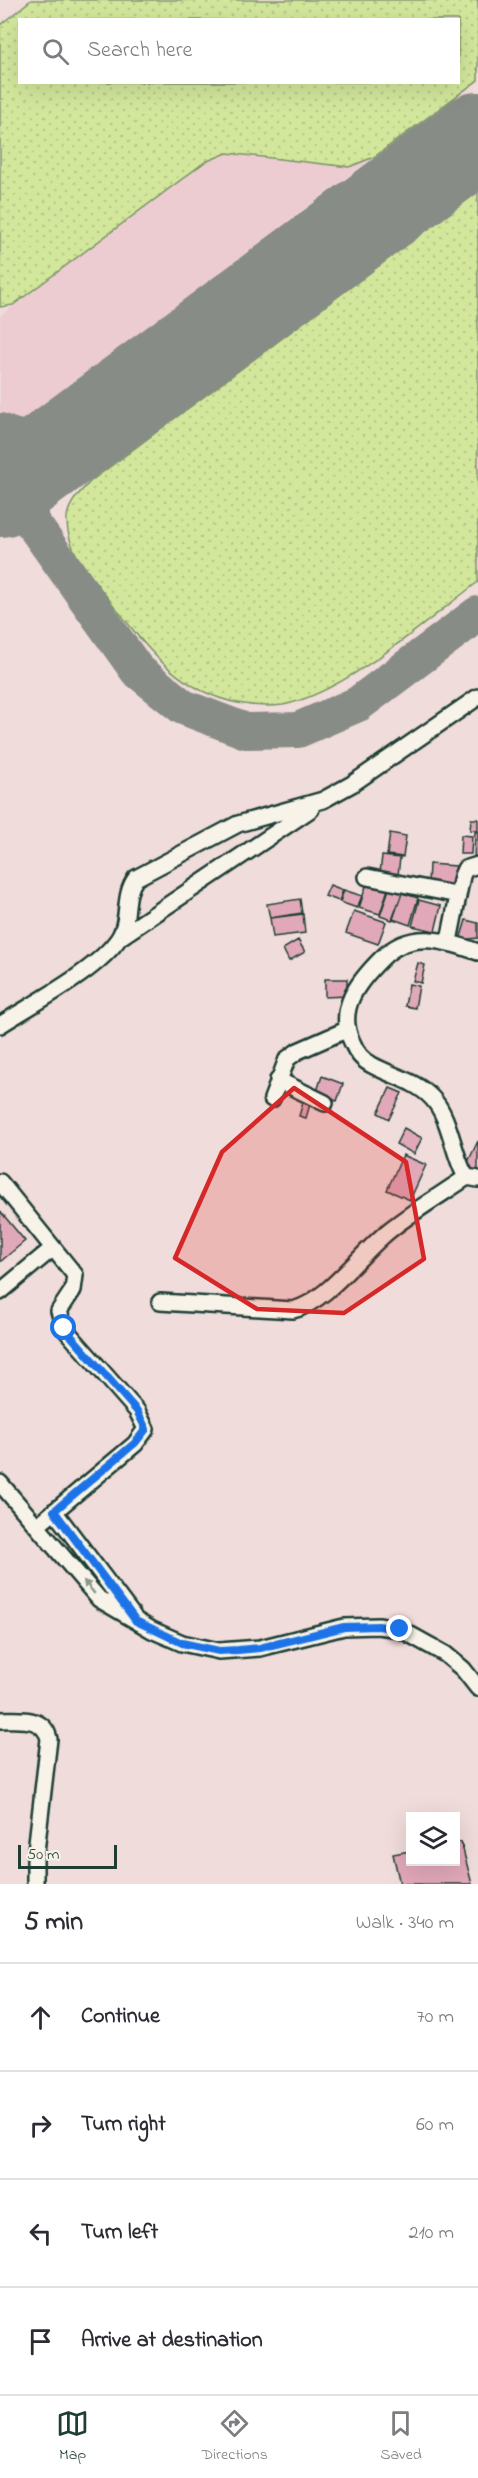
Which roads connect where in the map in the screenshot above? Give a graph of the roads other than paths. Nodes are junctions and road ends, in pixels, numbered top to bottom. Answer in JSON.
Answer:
{"nodes":[{"id":1,"x":478,"y":697,"type":"edge"},
{"id":2,"x":323,"y":800,"type":"junction"},
{"id":3,"x":478,"y":865,"type":"edge"},
{"id":4,"x":368,"y":877,"type":"dead end"},
{"id":5,"x":458,"y":895,"type":"junction"},
{"id":6,"x":119,"y":937,"type":"junction"},
{"id":7,"x":449,"y":941,"type":"junction"},
{"id":8,"x":478,"y":952,"type":"edge"},
{"id":9,"x":0,"y":1025,"type":"edge"},
{"id":10,"x":346,"y":1030,"type":"junction"},
{"id":11,"x":278,"y":1080,"type":"junction"},
{"id":12,"x":273,"y":1099,"type":"dead end"},
{"id":13,"x":325,"y":1103,"type":"dead end"},
{"id":14,"x":473,"y":1178,"type":"edge"},
{"id":15,"x":0,"y":1182,"type":"edge"},
{"id":16,"x":53,"y":1248,"type":"junction"},
{"id":17,"x":0,"y":1292,"type":"edge"},
{"id":18,"x":160,"y":1302,"type":"dead end"},
{"id":19,"x":0,"y":1483,"type":"edge"},
{"id":20,"x":54,"y":1511,"type":"junction"},
{"id":21,"x":37,"y":1526,"type":"junction"},
{"id":22,"x":136,"y":1621,"type":"junction"},
{"id":23,"x":478,"y":1688,"type":"edge"},
{"id":24,"x":0,"y":1720,"type":"edge"},
{"id":25,"x":35,"y":1884,"type":"edge"}],
"edges":[{"from":1,"to":2,"type":"street"},
{"from":2,"to":6,"type":"street"},
{"from":2,"to":6,"type":"street"},
{"from":3,"to":5,"type":"street"},
{"from":4,"to":5,"type":"street"},
{"from":5,"to":7,"type":"street"},
{"from":6,"to":9,"type":"street"},
{"from":7,"to":8,"type":"street"},
{"from":7,"to":10,"type":"street"},
{"from":10,"to":11,"type":"street"},
{"from":10,"to":14,"type":"street"},
{"from":11,"to":12,"type":"street"},
{"from":11,"to":13,"type":"street"},
{"from":14,"to":18,"type":"street"},
{"from":15,"to":16,"type":"street"},
{"from":16,"to":17,"type":"street"},
{"from":16,"to":20,"type":"street"},
{"from":19,"to":21,"type":"street"},
{"from":20,"to":21,"type":"street"},
{"from":20,"to":22,"type":"street"},
{"from":22,"to":21,"type":"street","one_way":true},
{"from":22,"to":23,"type":"street"},
{"from":24,"to":25,"type":"street"}]}
